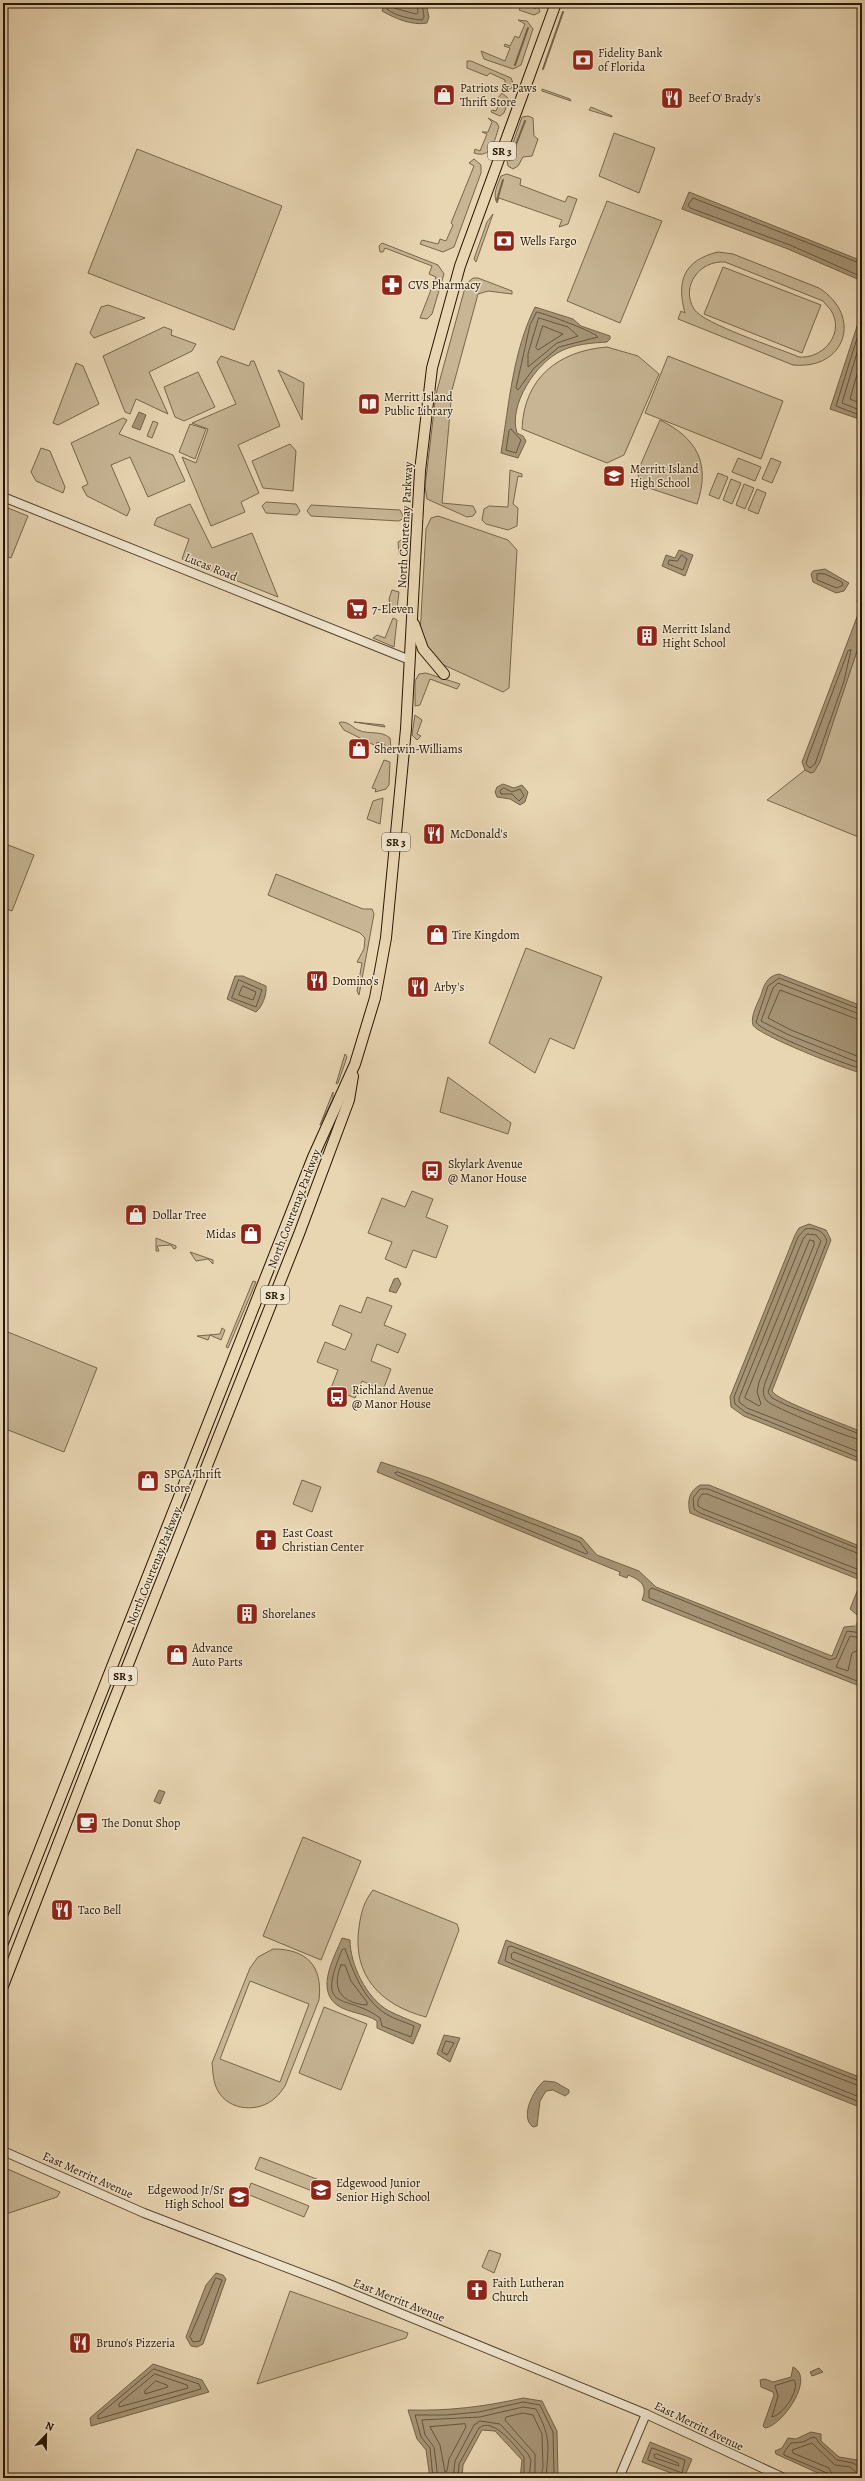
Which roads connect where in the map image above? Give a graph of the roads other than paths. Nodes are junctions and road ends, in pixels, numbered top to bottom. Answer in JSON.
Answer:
{"nodes":[{"id":1,"x":556,"y":3,"type":"edge"},
{"id":2,"x":3,"y":497,"type":"edge"},
{"id":3,"x":412,"y":619,"type":"junction"},
{"id":4,"x":410,"y":660,"type":"junction"},
{"id":5,"x":444,"y":674,"type":"dead end"},
{"id":6,"x":355,"y":1064,"type":"junction"},
{"id":7,"x":3,"y":1943,"type":"edge"},
{"id":8,"x":3,"y":1986,"type":"edge"},
{"id":9,"x":3,"y":2151,"type":"edge"},
{"id":10,"x":646,"y":2414,"type":"junction"},
{"id":11,"x":619,"y":2478,"type":"edge"},
{"id":12,"x":784,"y":2478,"type":"edge"}],
"edges":[{"from":1,"to":3,"type":"main road","name":"North Courtenay Parkway","number":"SR 3"},
{"from":2,"to":4,"type":"street","name":"Lucas Road"},
{"from":3,"to":4,"type":"main road","name":"North Courtenay Parkway","number":"SR 3"},
{"from":3,"to":5,"type":"main road"},
{"from":4,"to":6,"type":"main road","name":"North Courtenay Parkway","number":"SR 3"},
{"from":6,"to":7,"type":"main road","name":"North Courtenay Parkway","number":"SR 3"},
{"from":6,"to":8,"type":"main road","name":"North Courtenay Parkway","number":"SR 3"},
{"from":9,"to":10,"type":"street","name":"East Merritt Avenue"},
{"from":10,"to":11,"type":"street"},
{"from":10,"to":12,"type":"street","name":"East Merritt Avenue"}]}
